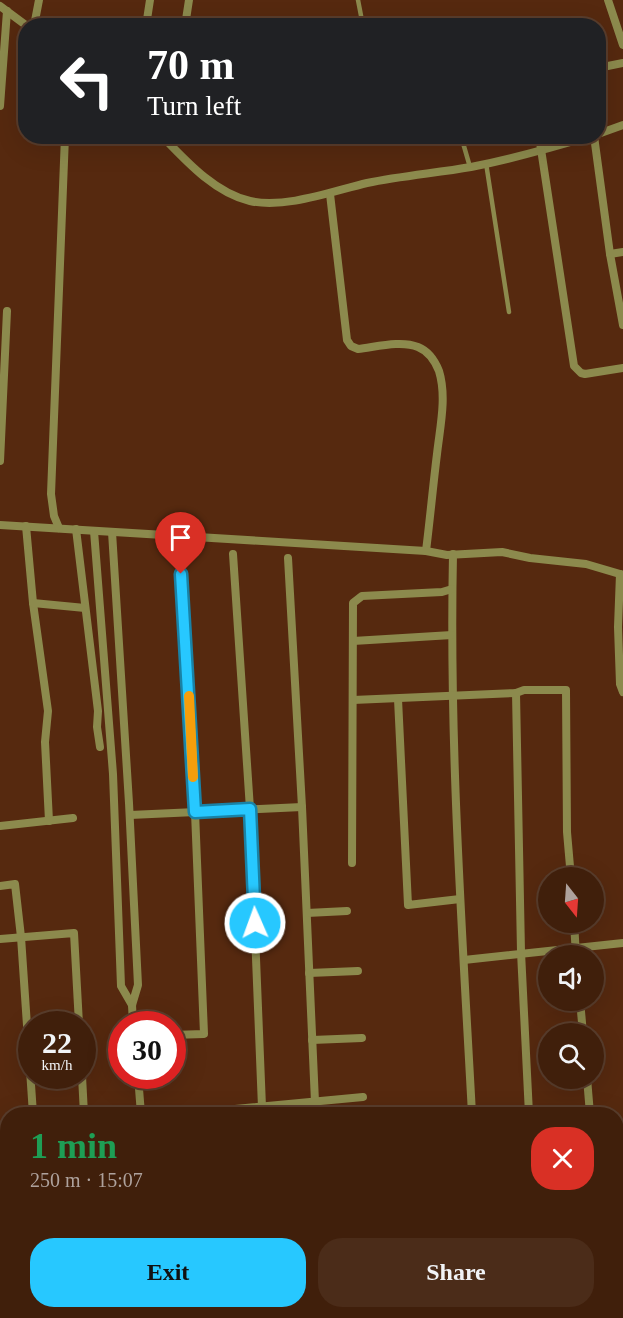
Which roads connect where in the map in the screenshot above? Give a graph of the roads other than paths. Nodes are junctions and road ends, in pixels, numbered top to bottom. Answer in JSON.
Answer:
{"nodes":[{"id":1,"x":39,"y":0,"type":"edge"},
{"id":2,"x":150,"y":0,"type":"edge"},
{"id":3,"x":189,"y":0,"type":"edge"},
{"id":4,"x":358,"y":0,"type":"edge"},
{"id":5,"x":608,"y":0,"type":"edge"},
{"id":6,"x":4,"y":8,"type":"edge"},
{"id":7,"x":36,"y":18,"type":"edge"},
{"id":8,"x":147,"y":18,"type":"edge"},
{"id":9,"x":186,"y":18,"type":"edge"},
{"id":10,"x":361,"y":18,"type":"edge"},
{"id":11,"x":18,"y":19,"type":"edge"},
{"id":12,"x":623,"y":45,"type":"edge"},
{"id":13,"x":623,"y":63,"type":"edge"},
{"id":14,"x":606,"y":66,"type":"edge"},
{"id":15,"x":0,"y":106,"type":"edge"},
{"id":16,"x":623,"y":125,"type":"edge"},
{"id":17,"x":606,"y":131,"type":"edge"},
{"id":18,"x":65,"y":144,"type":"edge"},
{"id":19,"x":171,"y":144,"type":"edge"},
{"id":20,"x":463,"y":144,"type":"edge"},
{"id":21,"x":541,"y":144,"type":"edge"},
{"id":22,"x":565,"y":144,"type":"edge"},
{"id":23,"x":593,"y":144,"type":"edge"},
{"id":24,"x":542,"y":151,"type":"junction"},
{"id":25,"x":486,"y":163,"type":"junction"},
{"id":26,"x":470,"y":167,"type":"junction"},
{"id":27,"x":330,"y":194,"type":"junction"},
{"id":28,"x":623,"y":252,"type":"edge"},
{"id":29,"x":610,"y":254,"type":"junction"},
{"id":30,"x":7,"y":310,"type":"dead end"},
{"id":31,"x":509,"y":312,"type":"dead end"},
{"id":32,"x":623,"y":325,"type":"edge"},
{"id":33,"x":3,"y":363,"type":"edge"},
{"id":34,"x":623,"y":368,"type":"edge"},
{"id":35,"x":0,"y":461,"type":"edge"},
{"id":36,"x":0,"y":525,"type":"edge"},
{"id":37,"x":26,"y":526,"type":"junction"},
{"id":38,"x":59,"y":528,"type":"junction"},
{"id":39,"x":76,"y":529,"type":"junction"},
{"id":40,"x":94,"y":531,"type":"junction"},
{"id":41,"x":112,"y":532,"type":"junction"},
{"id":42,"x":179,"y":551,"type":"dead end"},
{"id":43,"x":426,"y":551,"type":"junction"},
{"id":44,"x":233,"y":554,"type":"dead end"},
{"id":45,"x":453,"y":555,"type":"junction"},
{"id":46,"x":288,"y":558,"type":"dead end"},
{"id":47,"x":621,"y":574,"type":"edge"},
{"id":48,"x":452,"y":588,"type":"junction"},
{"id":49,"x":33,"y":603,"type":"junction"},
{"id":50,"x":85,"y":608,"type":"junction"},
{"id":51,"x":452,"y":635,"type":"junction"},
{"id":52,"x":353,"y":641,"type":"junction"},
{"id":53,"x":623,"y":692,"type":"edge"},
{"id":54,"x":516,"y":693,"type":"junction"},
{"id":55,"x":454,"y":696,"type":"junction"},
{"id":56,"x":398,"y":699,"type":"junction"},
{"id":57,"x":353,"y":700,"type":"junction"},
{"id":58,"x":100,"y":747,"type":"dead end"},
{"id":59,"x":302,"y":807,"type":"junction"},
{"id":60,"x":250,"y":809,"type":"junction"},
{"id":61,"x":195,"y":812,"type":"junction"},
{"id":62,"x":130,"y":815,"type":"junction"},
{"id":63,"x":73,"y":818,"type":"dead end"},
{"id":64,"x":49,"y":821,"type":"junction"},
{"id":65,"x":0,"y":826,"type":"edge"},
{"id":66,"x":352,"y":863,"type":"dead end"},
{"id":67,"x":569,"y":867,"type":"edge"},
{"id":68,"x":0,"y":886,"type":"edge"},
{"id":69,"x":460,"y":899,"type":"junction"},
{"id":70,"x":347,"y":911,"type":"dead end"},
{"id":71,"x":307,"y":913,"type":"junction"},
{"id":72,"x":21,"y":937,"type":"junction"},
{"id":73,"x":0,"y":939,"type":"edge"},
{"id":74,"x":623,"y":943,"type":"edge"},
{"id":75,"x":604,"y":946,"type":"edge"},
{"id":76,"x":521,"y":952,"type":"junction"},
{"id":77,"x":538,"y":952,"type":"edge"},
{"id":78,"x":464,"y":960,"type":"junction"},
{"id":79,"x":357,"y":971,"type":"dead end"},
{"id":80,"x":309,"y":973,"type":"junction"},
{"id":81,"x":132,"y":1005,"type":"junction"},
{"id":82,"x":78,"y":1011,"type":"edge"},
{"id":83,"x":132,"y":1011,"type":"edge"},
{"id":84,"x":186,"y":1035,"type":"edge"},
{"id":85,"x":362,"y":1038,"type":"dead end"},
{"id":86,"x":312,"y":1040,"type":"junction"},
{"id":87,"x":82,"y":1089,"type":"edge"},
{"id":88,"x":139,"y":1089,"type":"edge"},
{"id":89,"x":588,"y":1089,"type":"edge"},
{"id":90,"x":363,"y":1097,"type":"dead end"},
{"id":91,"x":315,"y":1102,"type":"junction"},
{"id":92,"x":33,"y":1107,"type":"edge"},
{"id":93,"x":83,"y":1107,"type":"edge"},
{"id":94,"x":140,"y":1107,"type":"edge"},
{"id":95,"x":262,"y":1107,"type":"joint"},
{"id":96,"x":472,"y":1107,"type":"edge"},
{"id":97,"x":529,"y":1107,"type":"edge"},
{"id":98,"x":589,"y":1107,"type":"edge"}],
"edges":[{"from":1,"to":7,"type":"street"},
{"from":2,"to":8,"type":"street"},
{"from":3,"to":9,"type":"street"},
{"from":4,"to":10,"type":"lane"},
{"from":5,"to":12,"type":"street"},
{"from":6,"to":11,"type":"street"},
{"from":6,"to":15,"type":"street"},
{"from":13,"to":14,"type":"street"},
{"from":16,"to":17,"type":"street"},
{"from":18,"to":38,"type":"street"},
{"from":19,"to":27,"type":"street"},
{"from":20,"to":26,"type":"lane"},
{"from":21,"to":24,"type":"street"},
{"from":22,"to":24,"type":"street"},
{"from":23,"to":29,"type":"street"},
{"from":24,"to":25,"type":"street"},
{"from":24,"to":34,"type":"street"},
{"from":25,"to":26,"type":"street"},
{"from":25,"to":31,"type":"lane"},
{"from":26,"to":27,"type":"street"},
{"from":27,"to":43,"type":"street"},
{"from":28,"to":29,"type":"street"},
{"from":29,"to":32,"type":"street"},
{"from":30,"to":33,"type":"street"},
{"from":33,"to":35,"type":"street"},
{"from":36,"to":37,"type":"street"},
{"from":37,"to":38,"type":"street"},
{"from":37,"to":49,"type":"street"},
{"from":38,"to":39,"type":"street"},
{"from":39,"to":40,"type":"street"},
{"from":39,"to":50,"type":"street"},
{"from":40,"to":41,"type":"street"},
{"from":40,"to":81,"type":"street"},
{"from":41,"to":43,"type":"street"},
{"from":41,"to":62,"type":"street"},
{"from":42,"to":61,"type":"street"},
{"from":43,"to":45,"type":"street"},
{"from":44,"to":60,"type":"street"},
{"from":45,"to":47,"type":"street"},
{"from":45,"to":48,"type":"street"},
{"from":46,"to":59,"type":"street"},
{"from":47,"to":53,"type":"street"},
{"from":48,"to":51,"type":"street"},
{"from":48,"to":52,"type":"street"},
{"from":49,"to":50,"type":"street"},
{"from":49,"to":64,"type":"street"},
{"from":50,"to":58,"type":"street"},
{"from":51,"to":52,"type":"street"},
{"from":51,"to":55,"type":"street"},
{"from":52,"to":57,"type":"street"},
{"from":54,"to":55,"type":"street"},
{"from":54,"to":67,"type":"street"},
{"from":54,"to":76,"type":"street"},
{"from":55,"to":56,"type":"street"},
{"from":55,"to":69,"type":"street"},
{"from":56,"to":57,"type":"street"},
{"from":56,"to":69,"type":"street"},
{"from":57,"to":66,"type":"street"},
{"from":59,"to":60,"type":"street"},
{"from":59,"to":71,"type":"street"},
{"from":60,"to":61,"type":"street"},
{"from":60,"to":95,"type":"street"},
{"from":61,"to":62,"type":"street"},
{"from":61,"to":84,"type":"street"},
{"from":62,"to":81,"type":"street"},
{"from":63,"to":64,"type":"street"},
{"from":64,"to":65,"type":"street"},
{"from":68,"to":72,"type":"street"},
{"from":69,"to":78,"type":"street"},
{"from":70,"to":71,"type":"street"},
{"from":71,"to":80,"type":"street"},
{"from":72,"to":73,"type":"street"},
{"from":72,"to":82,"type":"street"},
{"from":72,"to":92,"type":"street"},
{"from":74,"to":75,"type":"street"},
{"from":76,"to":77,"type":"street"},
{"from":76,"to":78,"type":"street"},
{"from":76,"to":97,"type":"street"},
{"from":78,"to":96,"type":"street"},
{"from":79,"to":80,"type":"street"},
{"from":80,"to":86,"type":"street"},
{"from":81,"to":83,"type":"street"},
{"from":85,"to":86,"type":"street"},
{"from":86,"to":91,"type":"street"},
{"from":87,"to":93,"type":"street"},
{"from":88,"to":94,"type":"street"},
{"from":89,"to":98,"type":"street"},
{"from":90,"to":91,"type":"street"},
{"from":91,"to":95,"type":"street"}]}
